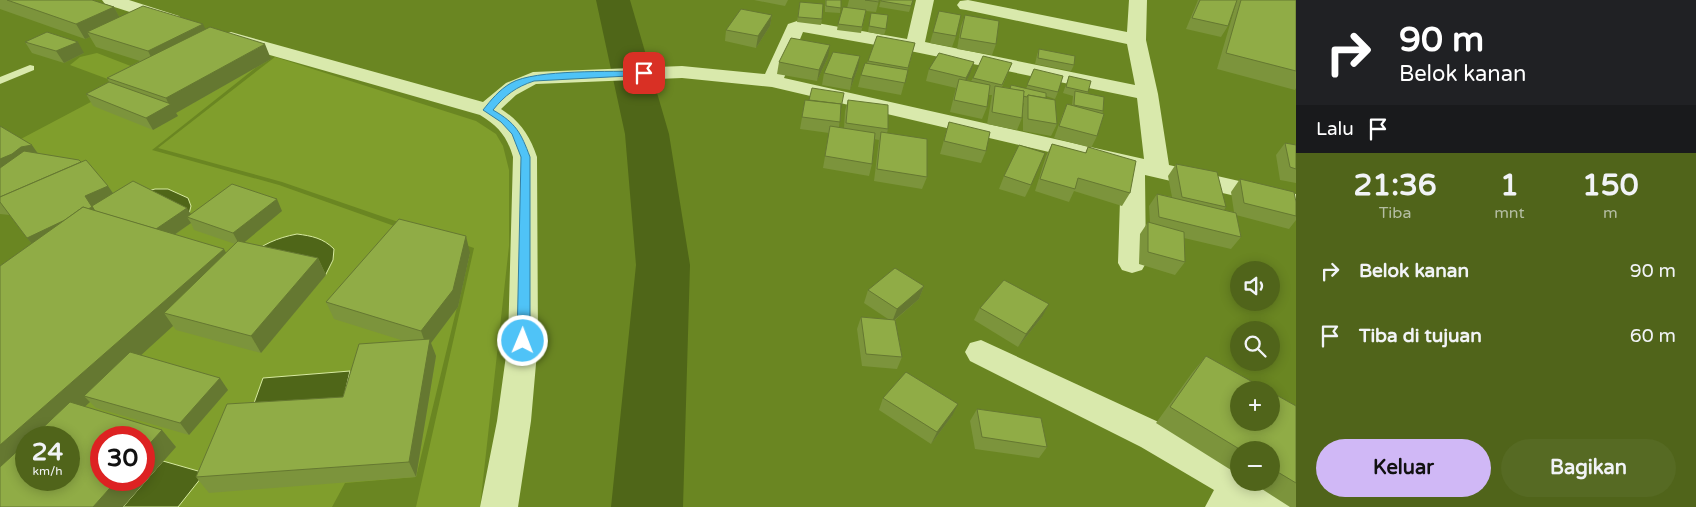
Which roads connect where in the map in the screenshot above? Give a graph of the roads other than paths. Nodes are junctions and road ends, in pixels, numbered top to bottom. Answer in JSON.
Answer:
{"nodes":[{"id":1,"x":111,"y":0,"type":"edge"},
{"id":2,"x":923,"y":0,"type":"edge"},
{"id":3,"x":1138,"y":0,"type":"edge"},
{"id":4,"x":966,"y":5,"type":"dead end"},
{"id":5,"x":1136,"y":40,"type":"junction"},
{"id":6,"x":915,"y":46,"type":"junction"},
{"id":7,"x":30,"y":68,"type":"dead end"},
{"id":8,"x":0,"y":81,"type":"edge"},
{"id":9,"x":772,"y":81,"type":"junction"},
{"id":10,"x":1147,"y":94,"type":"junction"},
{"id":11,"x":488,"y":110,"type":"junction"},
{"id":12,"x":1133,"y":166,"type":"junction"},
{"id":13,"x":1158,"y":171,"type":"junction"},
{"id":14,"x":1296,"y":202,"type":"edge"},
{"id":15,"x":1132,"y":263,"type":"dead end"},
{"id":16,"x":981,"y":352,"type":"dead end"},
{"id":17,"x":1230,"y":495,"type":"edge"},
{"id":18,"x":499,"y":507,"type":"edge"},
{"id":19,"x":1277,"y":507,"type":"edge"}],
"edges":[{"from":1,"to":11,"type":"street"},
{"from":2,"to":6,"type":"street"},
{"from":3,"to":5,"type":"street"},
{"from":4,"to":5,"type":"street"},
{"from":5,"to":10,"type":"street"},
{"from":6,"to":9,"type":"street"},
{"from":6,"to":10,"type":"street"},
{"from":7,"to":8,"type":"lane"},
{"from":9,"to":11,"type":"street"},
{"from":9,"to":12,"type":"street"},
{"from":10,"to":13,"type":"street"},
{"from":11,"to":18,"type":"street"},
{"from":12,"to":13,"type":"street"},
{"from":12,"to":15,"type":"street"},
{"from":13,"to":14,"type":"street"},
{"from":16,"to":17,"type":"street"},
{"from":17,"to":19,"type":"street"}]}
